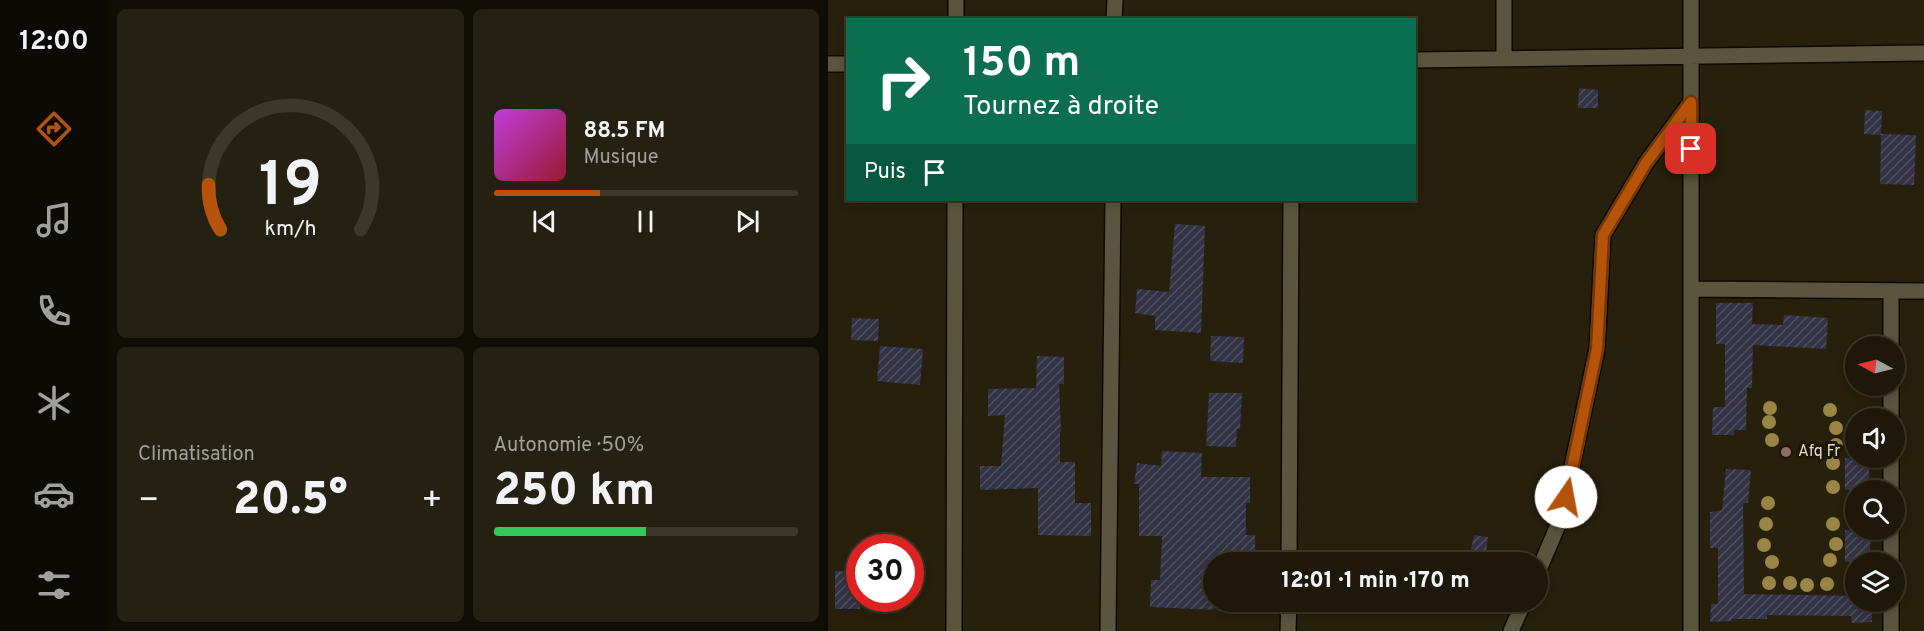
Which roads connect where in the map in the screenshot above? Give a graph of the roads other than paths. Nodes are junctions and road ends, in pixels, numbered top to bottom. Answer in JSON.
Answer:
{"nodes":[{"id":1,"x":956,"y":0,"type":"edge"},
{"id":2,"x":1114,"y":0,"type":"edge"},
{"id":3,"x":1504,"y":0,"type":"edge"},
{"id":4,"x":1691,"y":0,"type":"edge"},
{"id":5,"x":956,"y":18,"type":"edge"},
{"id":6,"x":1114,"y":18,"type":"edge"},
{"id":7,"x":1924,"y":53,"type":"edge"},
{"id":8,"x":1691,"y":56,"type":"junction"},
{"id":9,"x":1504,"y":57,"type":"junction"},
{"id":10,"x":1416,"y":60,"type":"edge"},
{"id":11,"x":846,"y":63,"type":"edge"},
{"id":12,"x":828,"y":64,"type":"edge"},
{"id":13,"x":1691,"y":102,"type":"junction"},
{"id":14,"x":955,"y":201,"type":"edge"},
{"id":15,"x":1113,"y":201,"type":"edge"},
{"id":16,"x":1292,"y":201,"type":"edge"},
{"id":17,"x":1691,"y":289,"type":"junction"},
{"id":18,"x":1891,"y":291,"type":"junction"},
{"id":19,"x":1924,"y":291,"type":"edge"},
{"id":20,"x":1891,"y":336,"type":"edge"},
{"id":21,"x":1289,"y":552,"type":"edge"},
{"id":22,"x":1547,"y":552,"type":"edge"},
{"id":23,"x":1289,"y":612,"type":"edge"},
{"id":24,"x":1520,"y":612,"type":"edge"},
{"id":25,"x":1891,"y":612,"type":"edge"},
{"id":26,"x":954,"y":631,"type":"edge"},
{"id":27,"x":1108,"y":631,"type":"edge"},
{"id":28,"x":1288,"y":631,"type":"edge"},
{"id":29,"x":1511,"y":631,"type":"edge"},
{"id":30,"x":1691,"y":631,"type":"edge"},
{"id":31,"x":1891,"y":631,"type":"edge"}],
"edges":[{"from":1,"to":5,"type":"street"},
{"from":2,"to":6,"type":"street"},
{"from":3,"to":9,"type":"street"},
{"from":4,"to":8,"type":"street"},
{"from":7,"to":8,"type":"street"},
{"from":8,"to":9,"type":"street"},
{"from":8,"to":13,"type":"street"},
{"from":9,"to":10,"type":"street"},
{"from":11,"to":12,"type":"street"},
{"from":13,"to":17,"type":"street"},
{"from":13,"to":22,"type":"street"},
{"from":14,"to":26,"type":"street"},
{"from":15,"to":27,"type":"street"},
{"from":16,"to":21,"type":"street"},
{"from":17,"to":18,"type":"street"},
{"from":17,"to":30,"type":"street"},
{"from":18,"to":19,"type":"street"},
{"from":18,"to":20,"type":"street"},
{"from":23,"to":28,"type":"street"},
{"from":24,"to":29,"type":"street"},
{"from":25,"to":31,"type":"street"}]}
